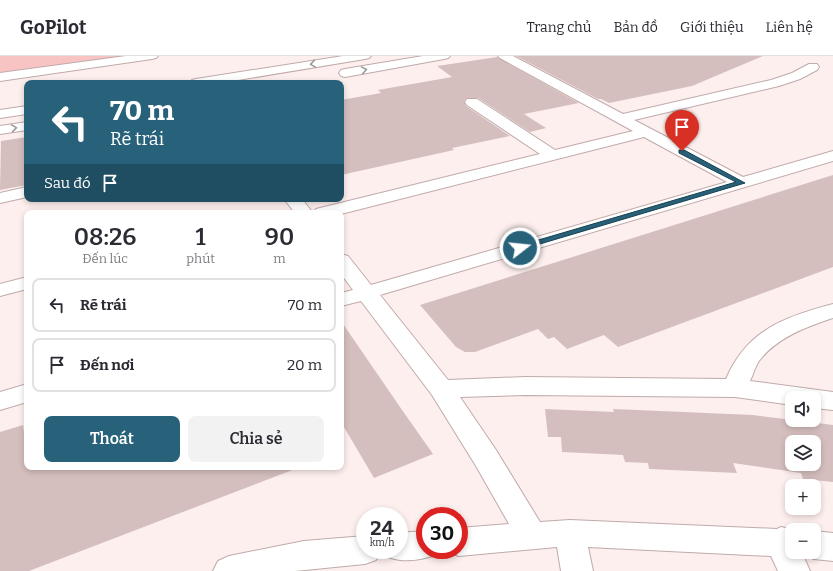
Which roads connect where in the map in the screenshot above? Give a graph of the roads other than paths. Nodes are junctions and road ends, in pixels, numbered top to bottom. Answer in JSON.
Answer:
{"nodes":[{"id":1,"x":152,"y":56,"type":"edge"},
{"id":2,"x":365,"y":56,"type":"edge"},
{"id":3,"x":444,"y":56,"type":"edge"},
{"id":4,"x":504,"y":56,"type":"edge"},
{"id":5,"x":813,"y":67,"type":"dead end"},
{"id":6,"x":330,"y":75,"type":"dead end"},
{"id":7,"x":0,"y":77,"type":"edge"},
{"id":8,"x":215,"y":80,"type":"edge"},
{"id":9,"x":472,"y":102,"type":"dead end"},
{"id":10,"x":24,"y":110,"type":"edge"},
{"id":11,"x":0,"y":114,"type":"edge"},
{"id":12,"x":620,"y":119,"type":"junction"},
{"id":13,"x":24,"y":126,"type":"edge"},
{"id":14,"x":0,"y":130,"type":"edge"},
{"id":15,"x":645,"y":132,"type":"junction"},
{"id":16,"x":551,"y":154,"type":"junction"},
{"id":17,"x":833,"y":156,"type":"edge"},
{"id":18,"x":742,"y":183,"type":"junction"},
{"id":19,"x":24,"y":193,"type":"edge"},
{"id":20,"x":0,"y":198,"type":"edge"},
{"id":21,"x":295,"y":202,"type":"edge"},
{"id":22,"x":302,"y":210,"type":"edge"},
{"id":23,"x":334,"y":210,"type":"edge"},
{"id":24,"x":344,"y":264,"type":"edge"},
{"id":25,"x":24,"y":284,"type":"edge"},
{"id":26,"x":0,"y":290,"type":"edge"},
{"id":27,"x":366,"y":293,"type":"junction"},
{"id":28,"x":344,"y":299,"type":"edge"},
{"id":29,"x":833,"y":311,"type":"edge"},
{"id":30,"x":735,"y":388,"type":"junction"},
{"id":31,"x":441,"y":389,"type":"junction"},
{"id":32,"x":24,"y":394,"type":"edge"},
{"id":33,"x":785,"y":395,"type":"edge"},
{"id":34,"x":821,"y":400,"type":"edge"},
{"id":35,"x":0,"y":401,"type":"edge"},
{"id":36,"x":833,"y":401,"type":"edge"},
{"id":37,"x":570,"y":534,"type":"junction"},
{"id":38,"x":532,"y":536,"type":"junction"},
{"id":39,"x":468,"y":541,"type":"edge"},
{"id":40,"x":785,"y":542,"type":"edge"},
{"id":41,"x":821,"y":546,"type":"edge"},
{"id":42,"x":833,"y":547,"type":"edge"},
{"id":43,"x":356,"y":551,"type":"edge"},
{"id":44,"x":791,"y":559,"type":"edge"},
{"id":45,"x":229,"y":571,"type":"edge"},
{"id":46,"x":577,"y":571,"type":"edge"},
{"id":47,"x":794,"y":571,"type":"edge"}],
"edges":[{"from":1,"to":7,"type":"main road"},
{"from":2,"to":8,"type":"main road","one_way":true},
{"from":6,"to":3,"type":"main road","one_way":true},
{"from":4,"to":12,"type":"main road"},
{"from":5,"to":12,"type":"main road"},
{"from":9,"to":16,"type":"main road"},
{"from":10,"to":11,"type":"main road"},
{"from":12,"to":15,"type":"main road"},
{"from":14,"to":13,"type":"main road","one_way":true},
{"from":15,"to":16,"type":"main road"},
{"from":15,"to":18,"type":"main road"},
{"from":16,"to":23,"type":"main road"},
{"from":17,"to":18,"type":"main road"},
{"from":18,"to":27,"type":"main road"},
{"from":19,"to":20,"type":"main road"},
{"from":21,"to":22,"type":"main road"},
{"from":24,"to":27,"type":"main road"},
{"from":25,"to":26,"type":"main road"},
{"from":27,"to":28,"type":"main road"},
{"from":27,"to":31,"type":"main road"},
{"from":29,"to":30,"type":"main road"},
{"from":30,"to":31,"type":"main road"},
{"from":30,"to":33,"type":"main road"},
{"from":31,"to":38,"type":"main road"},
{"from":32,"to":35,"type":"main road"},
{"from":34,"to":36,"type":"main road"},
{"from":37,"to":38,"type":"main road"},
{"from":37,"to":40,"type":"main road"},
{"from":37,"to":46,"type":"main road"},
{"from":38,"to":39,"type":"main road"},
{"from":41,"to":42,"type":"main road"},
{"from":43,"to":45,"type":"main road"},
{"from":44,"to":47,"type":"main road"}]}
